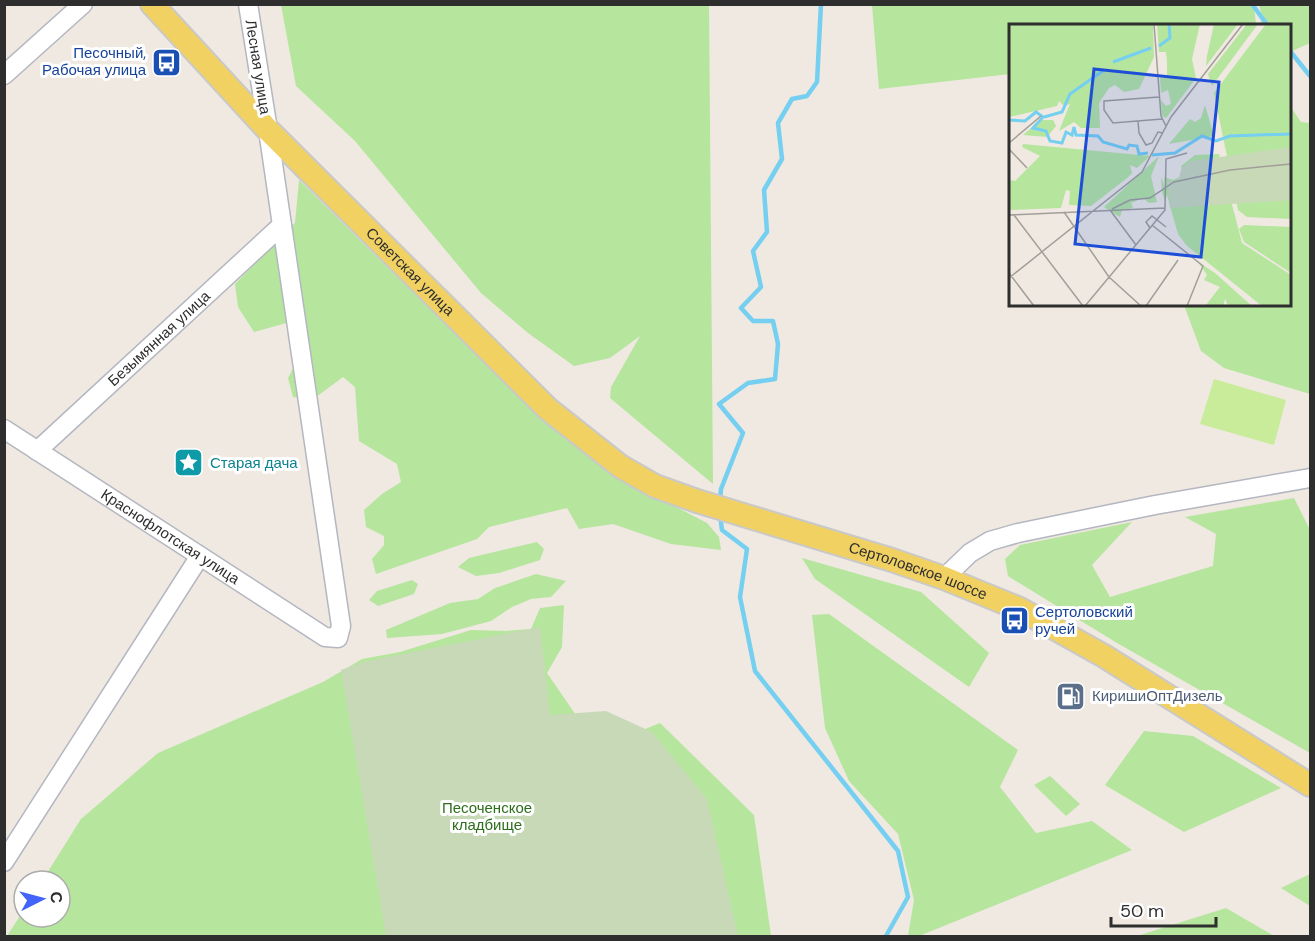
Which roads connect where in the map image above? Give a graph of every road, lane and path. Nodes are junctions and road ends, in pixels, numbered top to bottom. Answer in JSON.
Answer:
{"nodes":[{"id":1,"x":83,"y":4,"type":"edge"},
{"id":2,"x":152,"y":4,"type":"edge"},
{"id":3,"x":248,"y":4,"type":"edge"},
{"id":4,"x":4,"y":75,"type":"edge"},
{"id":5,"x":268,"y":130,"type":"junction"},
{"id":6,"x":282,"y":225,"type":"junction"},
{"id":7,"x":4,"y":429,"type":"edge"},
{"id":8,"x":37,"y":451,"type":"junction"},
{"id":9,"x":1311,"y":478,"type":"edge"},
{"id":10,"x":755,"y":520,"type":"joint"},
{"id":11,"x":200,"y":556,"type":"junction"},
{"id":12,"x":944,"y":578,"type":"junction"},
{"id":13,"x":338,"y":638,"type":"joint"},
{"id":14,"x":1311,"y":785,"type":"edge"},
{"id":15,"x":4,"y":861,"type":"edge"}],
"edges":[{"from":1,"to":4,"type":"street"},
{"from":2,"to":5,"type":"main road","name":"Советская улица"},
{"from":3,"to":5,"type":"street","name":"Лесная улица"},
{"from":5,"to":6,"type":"street","name":"Лесная улица"},
{"from":5,"to":10,"type":"main road","name":"Советская улица"},
{"from":6,"to":8,"type":"street","name":"Безымянная улица"},
{"from":6,"to":13,"type":"street","name":"Лесная улица"},
{"from":7,"to":8,"type":"street","name":"Краснофлотская улица"},
{"from":8,"to":11,"type":"street","name":"Краснофлотская улица"},
{"from":9,"to":12,"type":"street"},
{"from":10,"to":12,"type":"main road","name":"Сертоловское шоссе"},
{"from":11,"to":13,"type":"street","name":"Краснофлотская улица"},
{"from":11,"to":15,"type":"street"},
{"from":12,"to":14,"type":"main road","name":"Сертоловское шоссе"}]}
